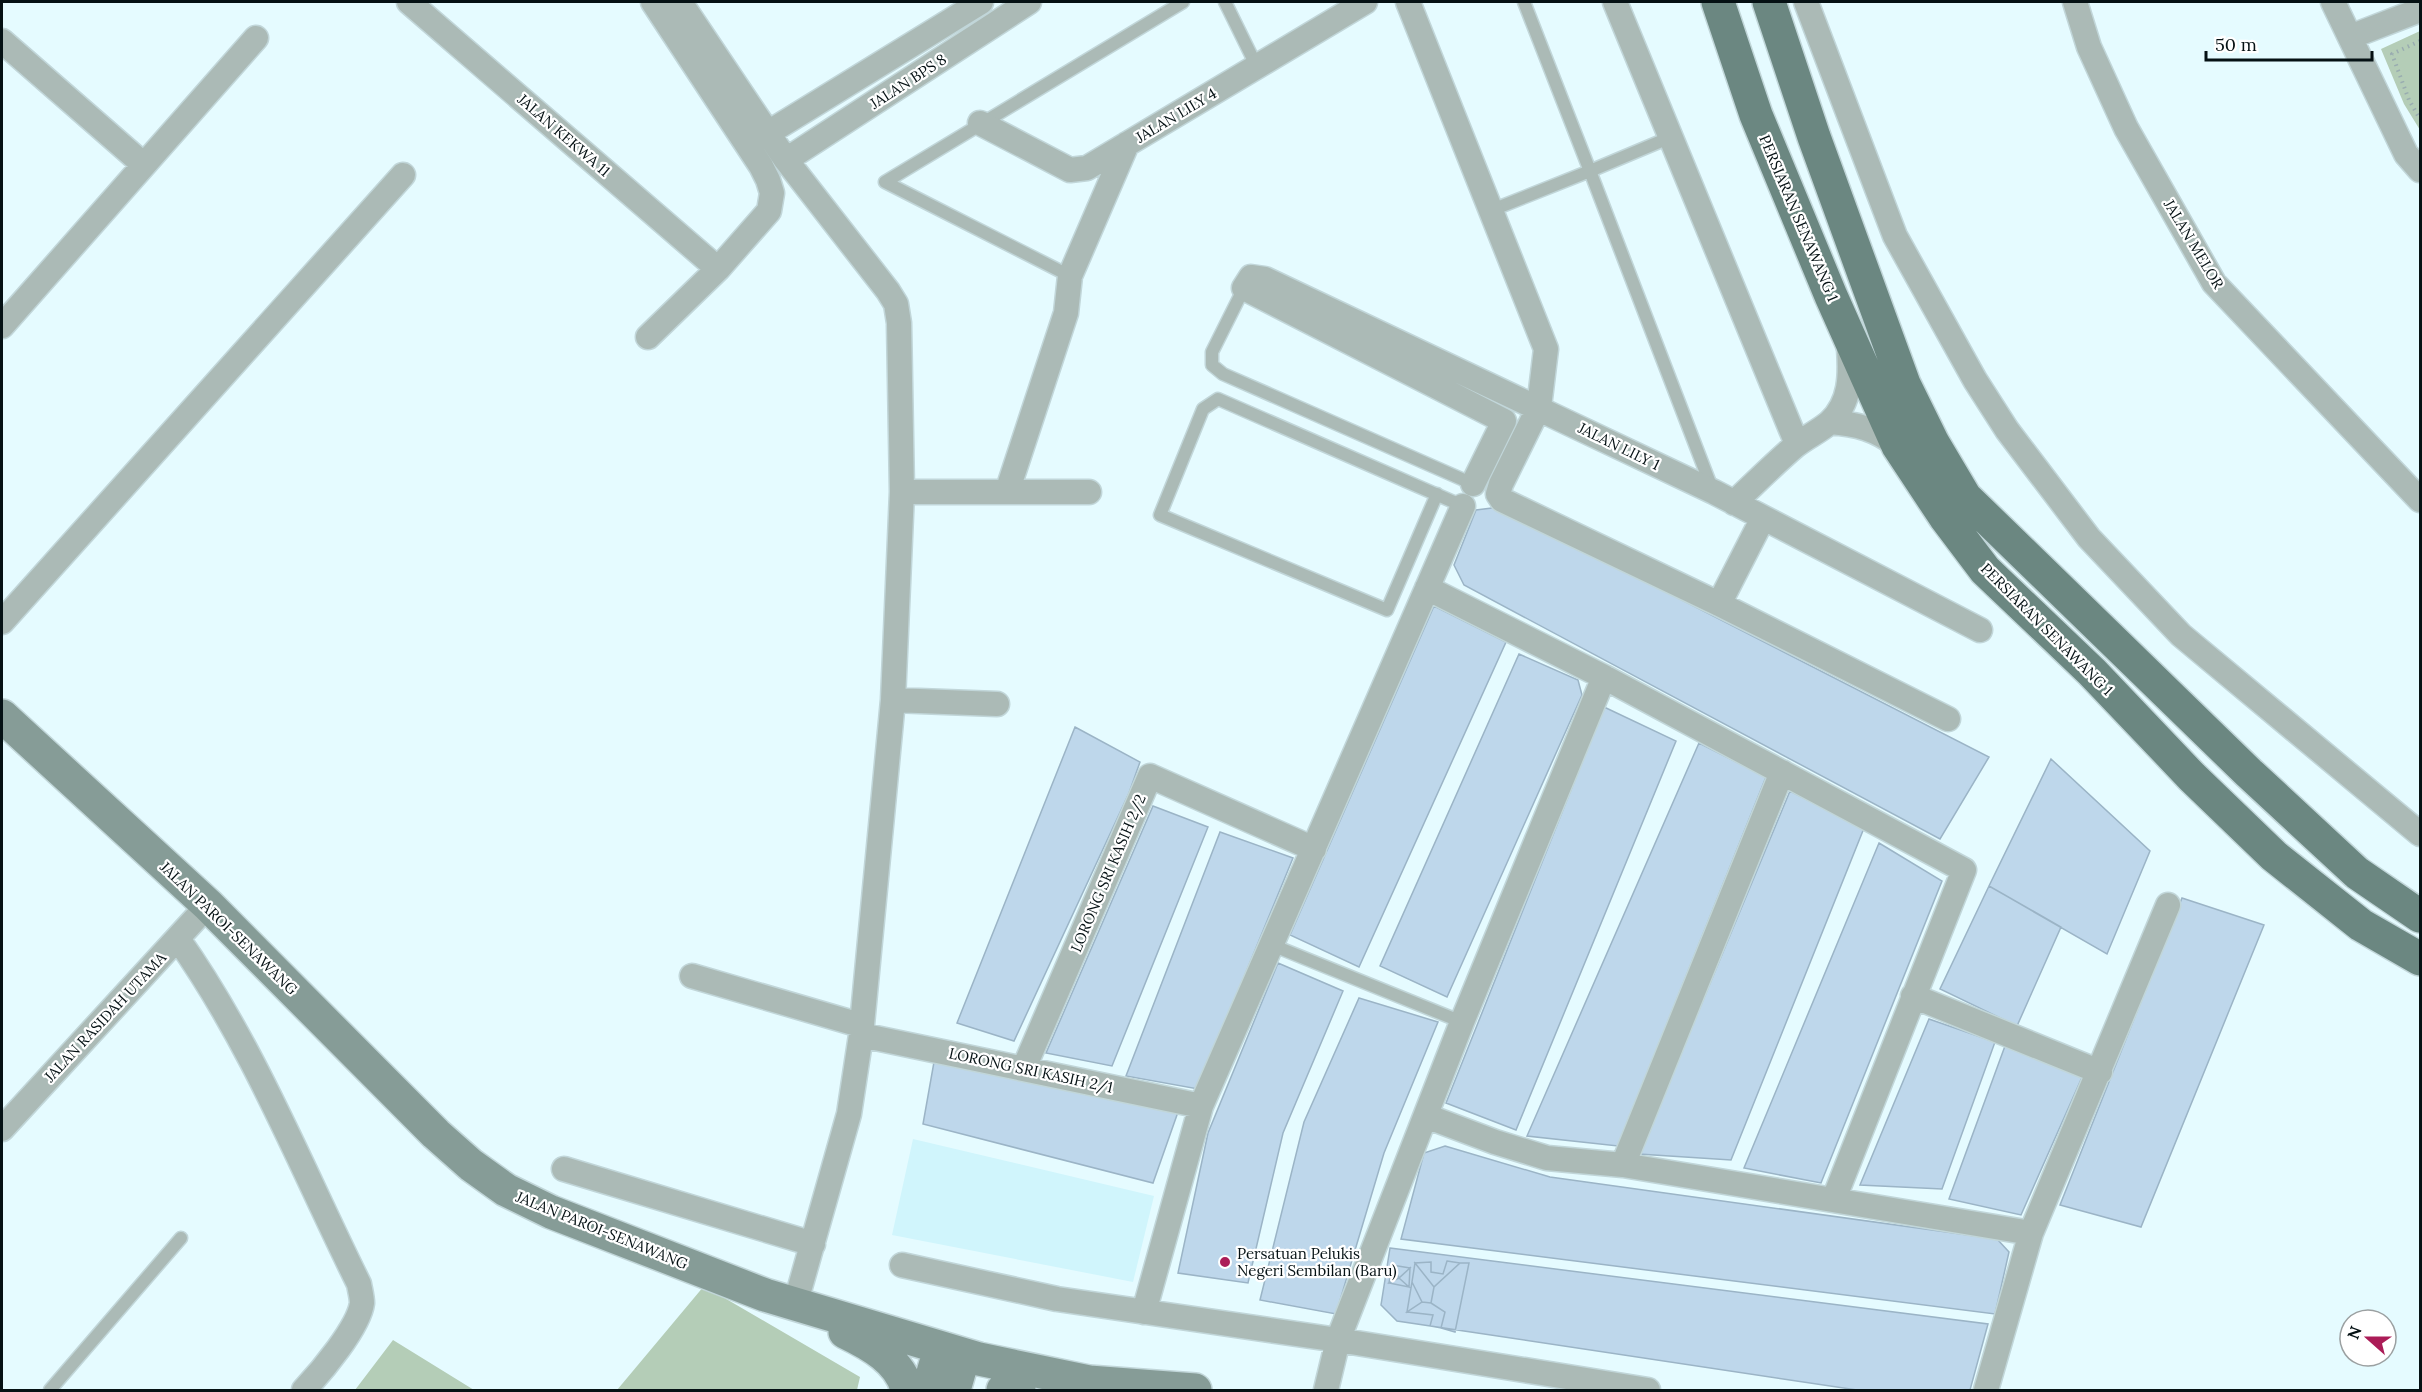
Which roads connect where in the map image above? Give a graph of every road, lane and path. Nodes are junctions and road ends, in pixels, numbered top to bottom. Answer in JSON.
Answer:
{"nodes":[{"id":1,"x":409,"y":2,"type":"edge"},
{"id":2,"x":653,"y":2,"type":"edge"},
{"id":3,"x":680,"y":2,"type":"edge"},
{"id":4,"x":981,"y":2,"type":"edge"},
{"id":5,"x":1029,"y":2,"type":"edge"},
{"id":6,"x":1184,"y":2,"type":"edge"},
{"id":7,"x":1225,"y":2,"type":"edge"},
{"id":8,"x":1365,"y":2,"type":"edge"},
{"id":9,"x":1408,"y":2,"type":"edge"},
{"id":10,"x":1524,"y":2,"type":"edge"},
{"id":11,"x":1615,"y":2,"type":"edge"},
{"id":12,"x":1718,"y":2,"type":"edge"},
{"id":13,"x":1769,"y":2,"type":"edge"},
{"id":14,"x":1806,"y":2,"type":"edge"},
{"id":15,"x":2075,"y":2,"type":"edge"},
{"id":16,"x":2333,"y":2,"type":"edge"},
{"id":17,"x":2421,"y":10,"type":"edge"},
{"id":18,"x":2350,"y":37,"type":"junction"},
{"id":19,"x":256,"y":38,"type":"dead end"},
{"id":20,"x":2,"y":40,"type":"edge"},
{"id":21,"x":2421,"y":41,"type":"edge"},
{"id":22,"x":1257,"y":67,"type":"junction"},
{"id":23,"x":2421,"y":119,"type":"edge"},
{"id":24,"x":980,"y":123,"type":"junction"},
{"id":25,"x":768,"y":133,"type":"junction"},
{"id":26,"x":1671,"y":137,"type":"junction"},
{"id":27,"x":1127,"y":144,"type":"junction"},
{"id":28,"x":786,"y":160,"type":"junction"},
{"id":29,"x":144,"y":165,"type":"junction"},
{"id":30,"x":2421,"y":170,"type":"edge"},
{"id":31,"x":1590,"y":171,"type":"junction"},
{"id":32,"x":403,"y":175,"type":"dead end"},
{"id":33,"x":1492,"y":210,"type":"junction"},
{"id":34,"x":718,"y":269,"type":"junction"},
{"id":35,"x":1070,"y":276,"type":"junction"},
{"id":36,"x":1248,"y":282,"type":"junction"},
{"id":37,"x":2,"y":326,"type":"edge"},
{"id":38,"x":648,"y":337,"type":"dead end"},
{"id":39,"x":1849,"y":337,"type":"junction"},
{"id":40,"x":1539,"y":407,"type":"junction"},
{"id":41,"x":1830,"y":422,"type":"junction"},
{"id":42,"x":1797,"y":444,"type":"junction"},
{"id":43,"x":1898,"y":446,"type":"junction"},
{"id":44,"x":2416,"y":489,"type":"edge"},
{"id":45,"x":902,"y":492,"type":"junction"},
{"id":46,"x":1007,"y":492,"type":"junction"},
{"id":47,"x":1089,"y":492,"type":"dead end"},
{"id":48,"x":1437,"y":494,"type":"junction"},
{"id":49,"x":1468,"y":495,"type":"junction"},
{"id":50,"x":1724,"y":497,"type":"junction"},
{"id":51,"x":1763,"y":518,"type":"junction"},
{"id":52,"x":1427,"y":588,"type":"junction"},
{"id":53,"x":1719,"y":604,"type":"junction"},
{"id":54,"x":2,"y":622,"type":"edge"},
{"id":55,"x":1980,"y":630,"type":"dead end"},
{"id":56,"x":1604,"y":677,"type":"junction"},
{"id":57,"x":893,"y":700,"type":"junction"},
{"id":58,"x":997,"y":704,"type":"dead end"},
{"id":59,"x":2,"y":716,"type":"edge"},
{"id":60,"x":1948,"y":719,"type":"dead end"},
{"id":61,"x":1782,"y":772,"type":"junction"},
{"id":62,"x":2421,"y":834,"type":"edge"},
{"id":63,"x":1314,"y":849,"type":"junction"},
{"id":64,"x":208,"y":905,"type":"junction"},
{"id":65,"x":2168,"y":905,"type":"dead end"},
{"id":66,"x":2421,"y":916,"type":"edge"},
{"id":67,"x":178,"y":939,"type":"junction"},
{"id":68,"x":1272,"y":945,"type":"junction"},
{"id":69,"x":2421,"y":960,"type":"edge"},
{"id":70,"x":692,"y":975,"type":"dead end"},
{"id":71,"x":1913,"y":996,"type":"junction"},
{"id":72,"x":1462,"y":1022,"type":"junction"},
{"id":73,"x":861,"y":1030,"type":"junction"},
{"id":74,"x":1024,"y":1068,"type":"junction"},
{"id":75,"x":2100,"y":1072,"type":"junction"},
{"id":76,"x":1202,"y":1106,"type":"junction"},
{"id":77,"x":1426,"y":1116,"type":"junction"},
{"id":78,"x":2,"y":1129,"type":"edge"},
{"id":79,"x":1623,"y":1165,"type":"junction"},
{"id":80,"x":564,"y":1169,"type":"dead end"},
{"id":81,"x":1834,"y":1199,"type":"junction"},
{"id":82,"x":2031,"y":1233,"type":"junction"},
{"id":83,"x":181,"y":1238,"type":"dead end"},
{"id":84,"x":813,"y":1244,"type":"junction"},
{"id":85,"x":903,"y":1265,"type":"dead end"},
{"id":86,"x":765,"y":1295,"type":"junction"},
{"id":87,"x":795,"y":1305,"type":"junction"},
{"id":88,"x":1144,"y":1312,"type":"junction"},
{"id":89,"x":1338,"y":1340,"type":"junction"},
{"id":90,"x":952,"y":1352,"type":"junction"},
{"id":91,"x":50,"y":1390,"type":"edge"},
{"id":92,"x":304,"y":1390,"type":"edge"},
{"id":93,"x":908,"y":1390,"type":"edge"},
{"id":94,"x":928,"y":1390,"type":"edge"},
{"id":95,"x":954,"y":1390,"type":"edge"},
{"id":96,"x":1002,"y":1390,"type":"edge"},
{"id":97,"x":1019,"y":1390,"type":"edge"},
{"id":98,"x":1185,"y":1390,"type":"edge"},
{"id":99,"x":1326,"y":1390,"type":"edge"},
{"id":100,"x":1648,"y":1390,"type":"edge"},
{"id":101,"x":1986,"y":1390,"type":"edge"}],
"edges":[{"from":1,"to":34,"type":"street","name":"JALAN KEKWA 11"},
{"from":2,"to":34,"type":"street"},
{"from":3,"to":25,"type":"street"},
{"from":4,"to":25,"type":"street"},
{"from":5,"to":28,"type":"street","name":"JALAN BPS 8"},
{"from":6,"to":24,"type":"lane"},
{"from":7,"to":22,"type":"lane"},
{"from":8,"to":22,"type":"street","name":"JALAN LILY 4"},
{"from":9,"to":33,"type":"street"},
{"from":10,"to":31,"type":"lane"},
{"from":11,"to":26,"type":"street"},
{"from":12,"to":39,"type":"main road","name":"PERSIARAN SENAWANG 1"},
{"from":13,"to":66,"type":"main road"},
{"from":14,"to":62,"type":"street"},
{"from":15,"to":44,"type":"street","name":"JALAN MELOR"},
{"from":16,"to":18,"type":"street"},
{"from":17,"to":18,"type":"street"},
{"from":18,"to":30,"type":"street"},
{"from":19,"to":29,"type":"street"},
{"from":20,"to":29,"type":"street"},
{"from":21,"to":23,"type":"path"},
{"from":22,"to":27,"type":"street","name":"JALAN LILY 4"},
{"from":24,"to":27,"type":"street","name":"JALAN LILY 4"},
{"from":24,"to":35,"type":"lane"},
{"from":25,"to":28,"type":"street"},
{"from":26,"to":31,"type":"lane"},
{"from":26,"to":42,"type":"street"},
{"from":27,"to":35,"type":"street"},
{"from":28,"to":45,"type":"street"},
{"from":29,"to":37,"type":"street"},
{"from":31,"to":33,"type":"lane"},
{"from":31,"to":50,"type":"lane"},
{"from":32,"to":54,"type":"street"},
{"from":33,"to":40,"type":"street"},
{"from":34,"to":38,"type":"street"},
{"from":35,"to":46,"type":"street"},
{"from":36,"to":40,"type":"street","name":"JALAN LILY 1"},
{"from":36,"to":49,"type":"street"},
{"from":36,"to":49,"type":"lane"},
{"from":39,"to":41,"type":"street"},
{"from":39,"to":43,"type":"main road","name":"PERSIARAN SENAWANG 1"},
{"from":40,"to":50,"type":"street","name":"JALAN LILY 1"},
{"from":40,"to":53,"type":"street"},
{"from":41,"to":42,"type":"street"},
{"from":41,"to":43,"type":"street"},
{"from":42,"to":50,"type":"street"},
{"from":43,"to":69,"type":"main road","name":"PERSIARAN SENAWANG 1"},
{"from":45,"to":46,"type":"street"},
{"from":45,"to":57,"type":"street"},
{"from":46,"to":47,"type":"street"},
{"from":48,"to":48,"type":"lane"},
{"from":48,"to":49,"type":"lane"},
{"from":49,"to":52,"type":"street"},
{"from":50,"to":51,"type":"street","name":"JALAN LILY 1"},
{"from":51,"to":53,"type":"street"},
{"from":51,"to":55,"type":"street","name":"JALAN LILY 1"},
{"from":52,"to":56,"type":"street"},
{"from":52,"to":63,"type":"street"},
{"from":53,"to":60,"type":"street"},
{"from":56,"to":61,"type":"street"},
{"from":56,"to":72,"type":"street"},
{"from":57,"to":58,"type":"street"},
{"from":57,"to":73,"type":"street"},
{"from":59,"to":64,"type":"main road","name":"JALAN PAROI-SENAWANG"},
{"from":61,"to":71,"type":"street"},
{"from":61,"to":79,"type":"street"},
{"from":63,"to":68,"type":"street"},
{"from":63,"to":74,"type":"street","name":"LORONG SRI KASIH 2/2"},
{"from":64,"to":67,"type":"street","name":"JALAN RASIDAH UTAMA"},
{"from":64,"to":86,"type":"main road","name":"JALAN PAROI-SENAWANG"},
{"from":65,"to":75,"type":"street"},
{"from":67,"to":78,"type":"street","name":"JALAN RASIDAH UTAMA"},
{"from":67,"to":92,"type":"street"},
{"from":68,"to":72,"type":"lane"},
{"from":68,"to":76,"type":"street"},
{"from":70,"to":73,"type":"street","name":"LORONG SRI KASIH 2/1"},
{"from":71,"to":75,"type":"street"},
{"from":71,"to":81,"type":"street"},
{"from":72,"to":77,"type":"street"},
{"from":73,"to":74,"type":"street","name":"LORONG SRI KASIH 2/1"},
{"from":73,"to":84,"type":"street"},
{"from":74,"to":76,"type":"street","name":"LORONG SRI KASIH 2/1"},
{"from":75,"to":82,"type":"street"},
{"from":76,"to":88,"type":"street"},
{"from":77,"to":79,"type":"street"},
{"from":77,"to":89,"type":"street"},
{"from":79,"to":81,"type":"street"},
{"from":80,"to":84,"type":"street"},
{"from":81,"to":82,"type":"street"},
{"from":82,"to":101,"type":"street"},
{"from":83,"to":91,"type":"lane"},
{"from":84,"to":87,"type":"street"},
{"from":85,"to":88,"type":"street"},
{"from":86,"to":87,"type":"main road","name":"JALAN PAROI-SENAWANG"},
{"from":86,"to":93,"type":"main road"},
{"from":87,"to":90,"type":"main road","name":"JALAN PAROI-SENAWANG"},
{"from":88,"to":89,"type":"street"},
{"from":89,"to":99,"type":"street"},
{"from":89,"to":100,"type":"street"},
{"from":90,"to":94,"type":"main road"},
{"from":90,"to":95,"type":"main road"},
{"from":90,"to":98,"type":"main road","name":"JALAN PAROI-SENAWANG"},
{"from":96,"to":97,"type":"main road"}]}
